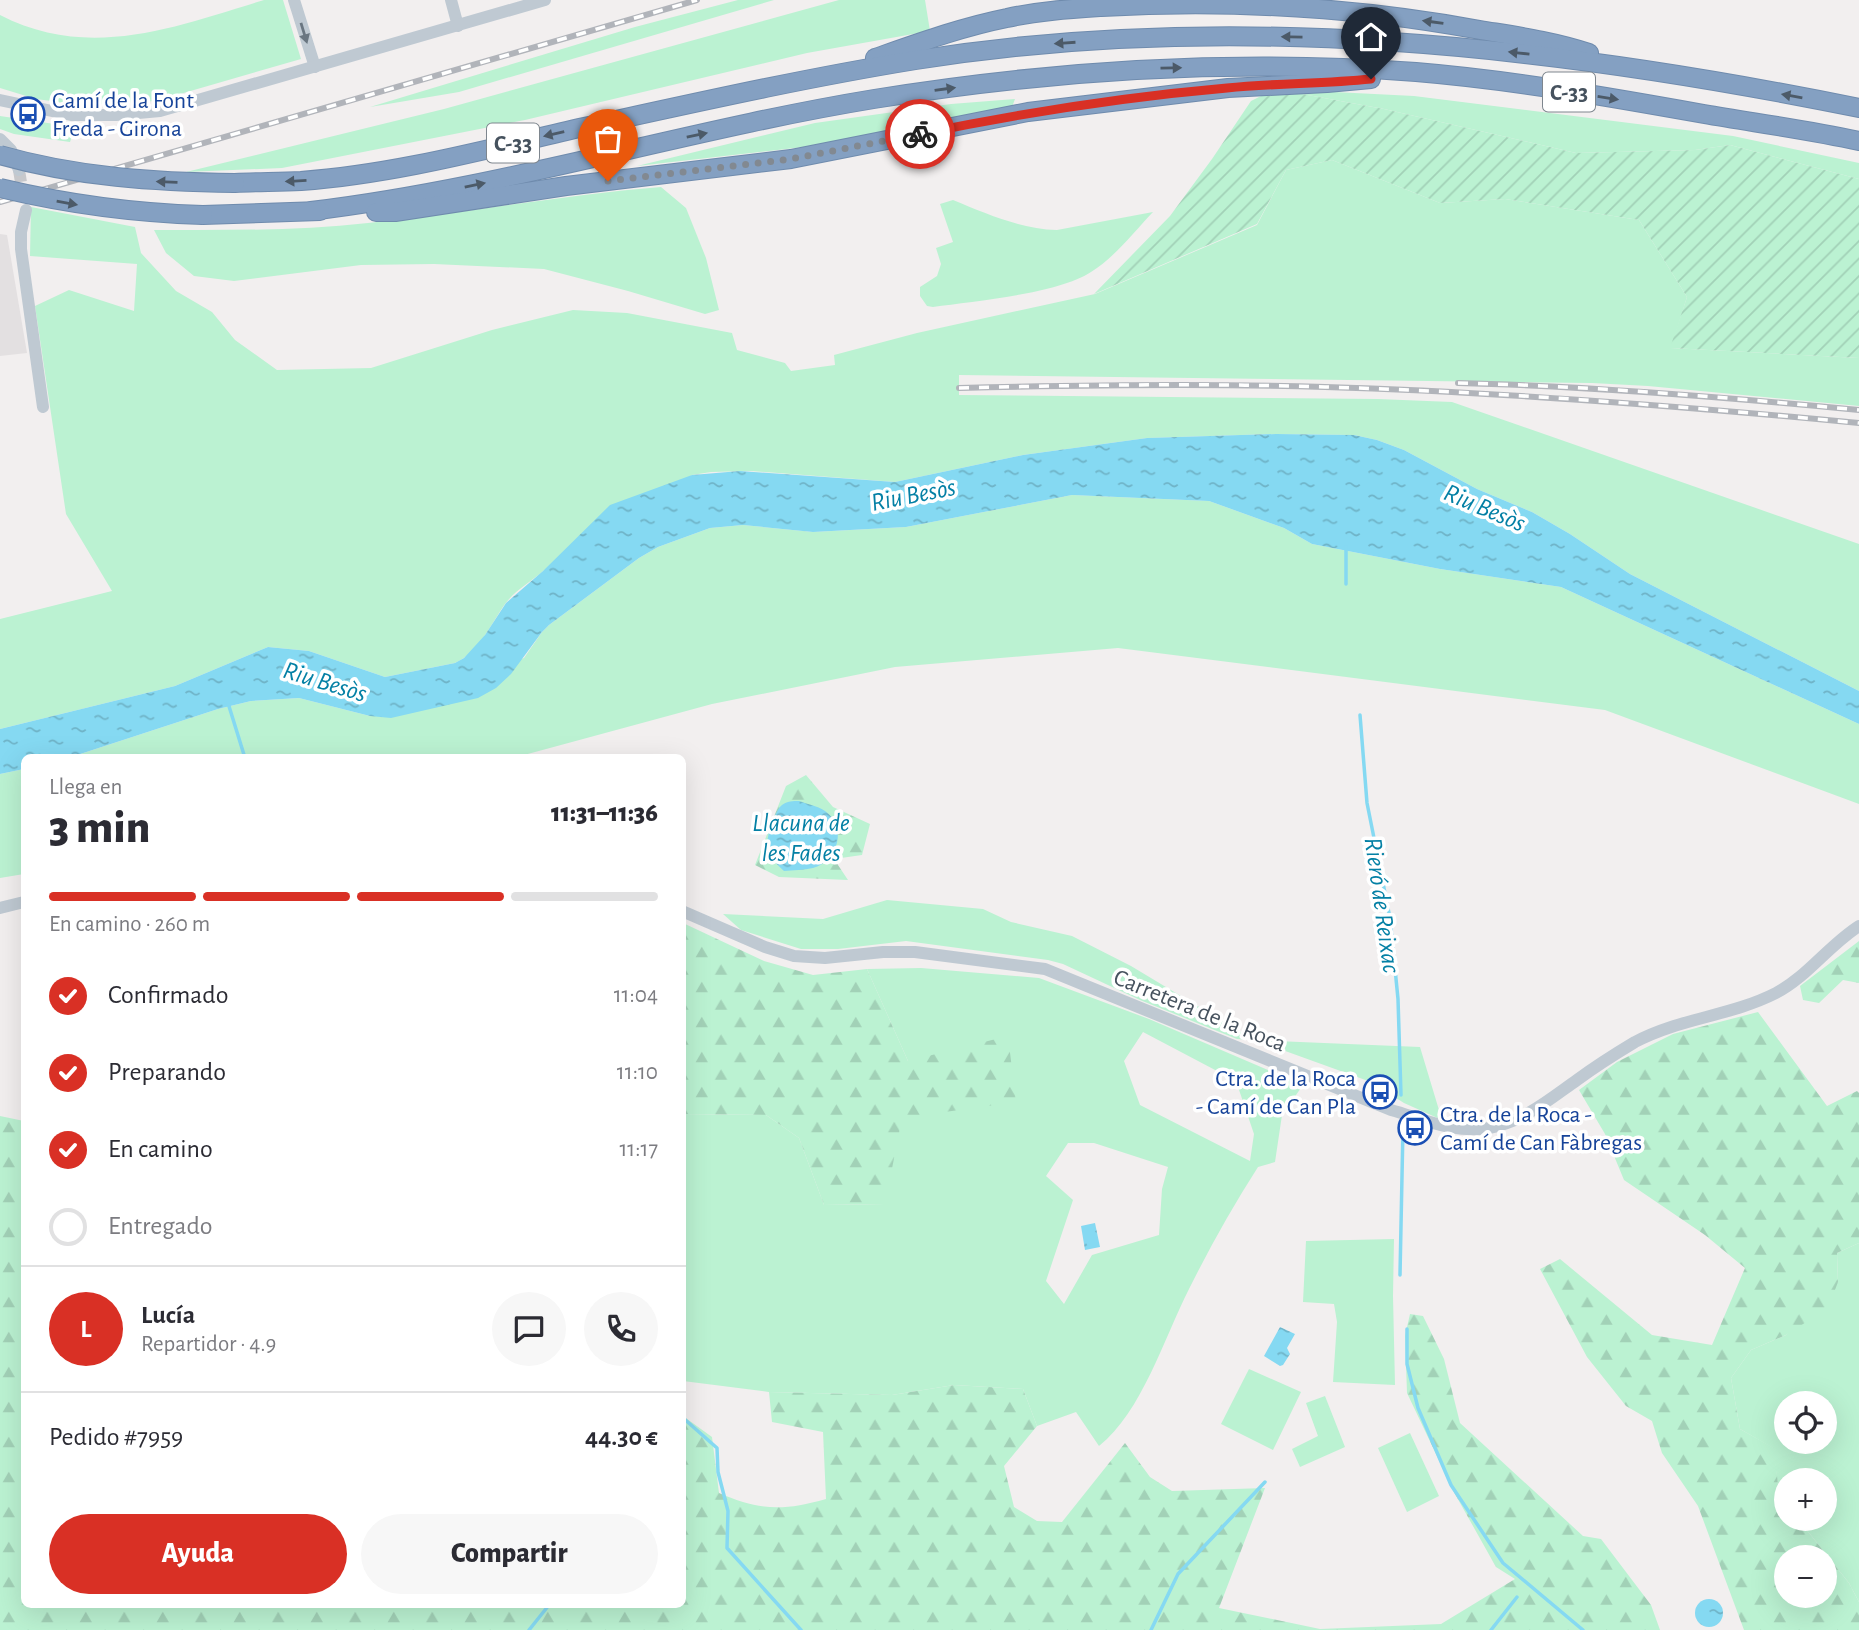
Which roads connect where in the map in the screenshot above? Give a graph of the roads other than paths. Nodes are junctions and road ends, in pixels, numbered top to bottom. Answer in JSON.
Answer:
{"nodes":[{"id":1,"x":294,"y":0,"type":"edge"},
{"id":2,"x":451,"y":0,"type":"edge"},
{"id":3,"x":545,"y":0,"type":"edge"},
{"id":4,"x":529,"y":3,"type":"edge"},
{"id":5,"x":458,"y":26,"type":"junction"},
{"id":6,"x":314,"y":67,"type":"junction"},
{"id":7,"x":1642,"y":70,"type":"junction"},
{"id":8,"x":1419,"y":73,"type":"junction"},
{"id":9,"x":820,"y":77,"type":"junction"},
{"id":10,"x":0,"y":100,"type":"edge"},
{"id":11,"x":1859,"y":108,"type":"edge"},
{"id":12,"x":0,"y":139,"type":"edge"},
{"id":13,"x":1859,"y":141,"type":"edge"},
{"id":14,"x":0,"y":155,"type":"edge"},
{"id":15,"x":19,"y":170,"type":"tunnel mouth"},
{"id":16,"x":0,"y":188,"type":"edge"},
{"id":17,"x":26,"y":210,"type":"tunnel mouth"},
{"id":18,"x":311,"y":211,"type":"junction"},
{"id":19,"x":43,"y":407,"type":"dead end"},
{"id":20,"x":21,"y":903,"type":"edge"},
{"id":21,"x":0,"y":908,"type":"edge"},
{"id":22,"x":686,"y":913,"type":"edge"},
{"id":23,"x":1859,"y":926,"type":"edge"}],
"edges":[{"from":1,"to":6,"type":"street","one_way":true},
{"from":2,"to":5,"type":"street"},
{"from":3,"to":4,"type":"street"},
{"from":4,"to":5,"type":"street"},
{"from":5,"to":6,"type":"street"},
{"from":6,"to":10,"type":"street"},
{"from":7,"to":9,"type":"highway","number":"C-33","one_way":true},
{"from":7,"to":9,"type":"highway","one_way":true},
{"from":11,"to":7,"type":"highway","number":"C-33","one_way":true},
{"from":8,"to":13,"type":"highway","number":"C-33","one_way":true},
{"from":8,"to":18,"type":"highway"},
{"from":18,"to":8,"type":"highway","number":"C-33","one_way":true},
{"from":9,"to":14,"type":"highway","number":"C-33","one_way":true,"bridge":true},
{"from":12,"to":15,"type":"street"},
{"from":16,"to":18,"type":"highway","number":"C-33","one_way":true,"bridge":true},
{"from":17,"to":19,"type":"street"},
{"from":20,"to":21,"type":"street"},
{"from":22,"to":23,"type":"street","name":"Carretera de la Roca"}]}
